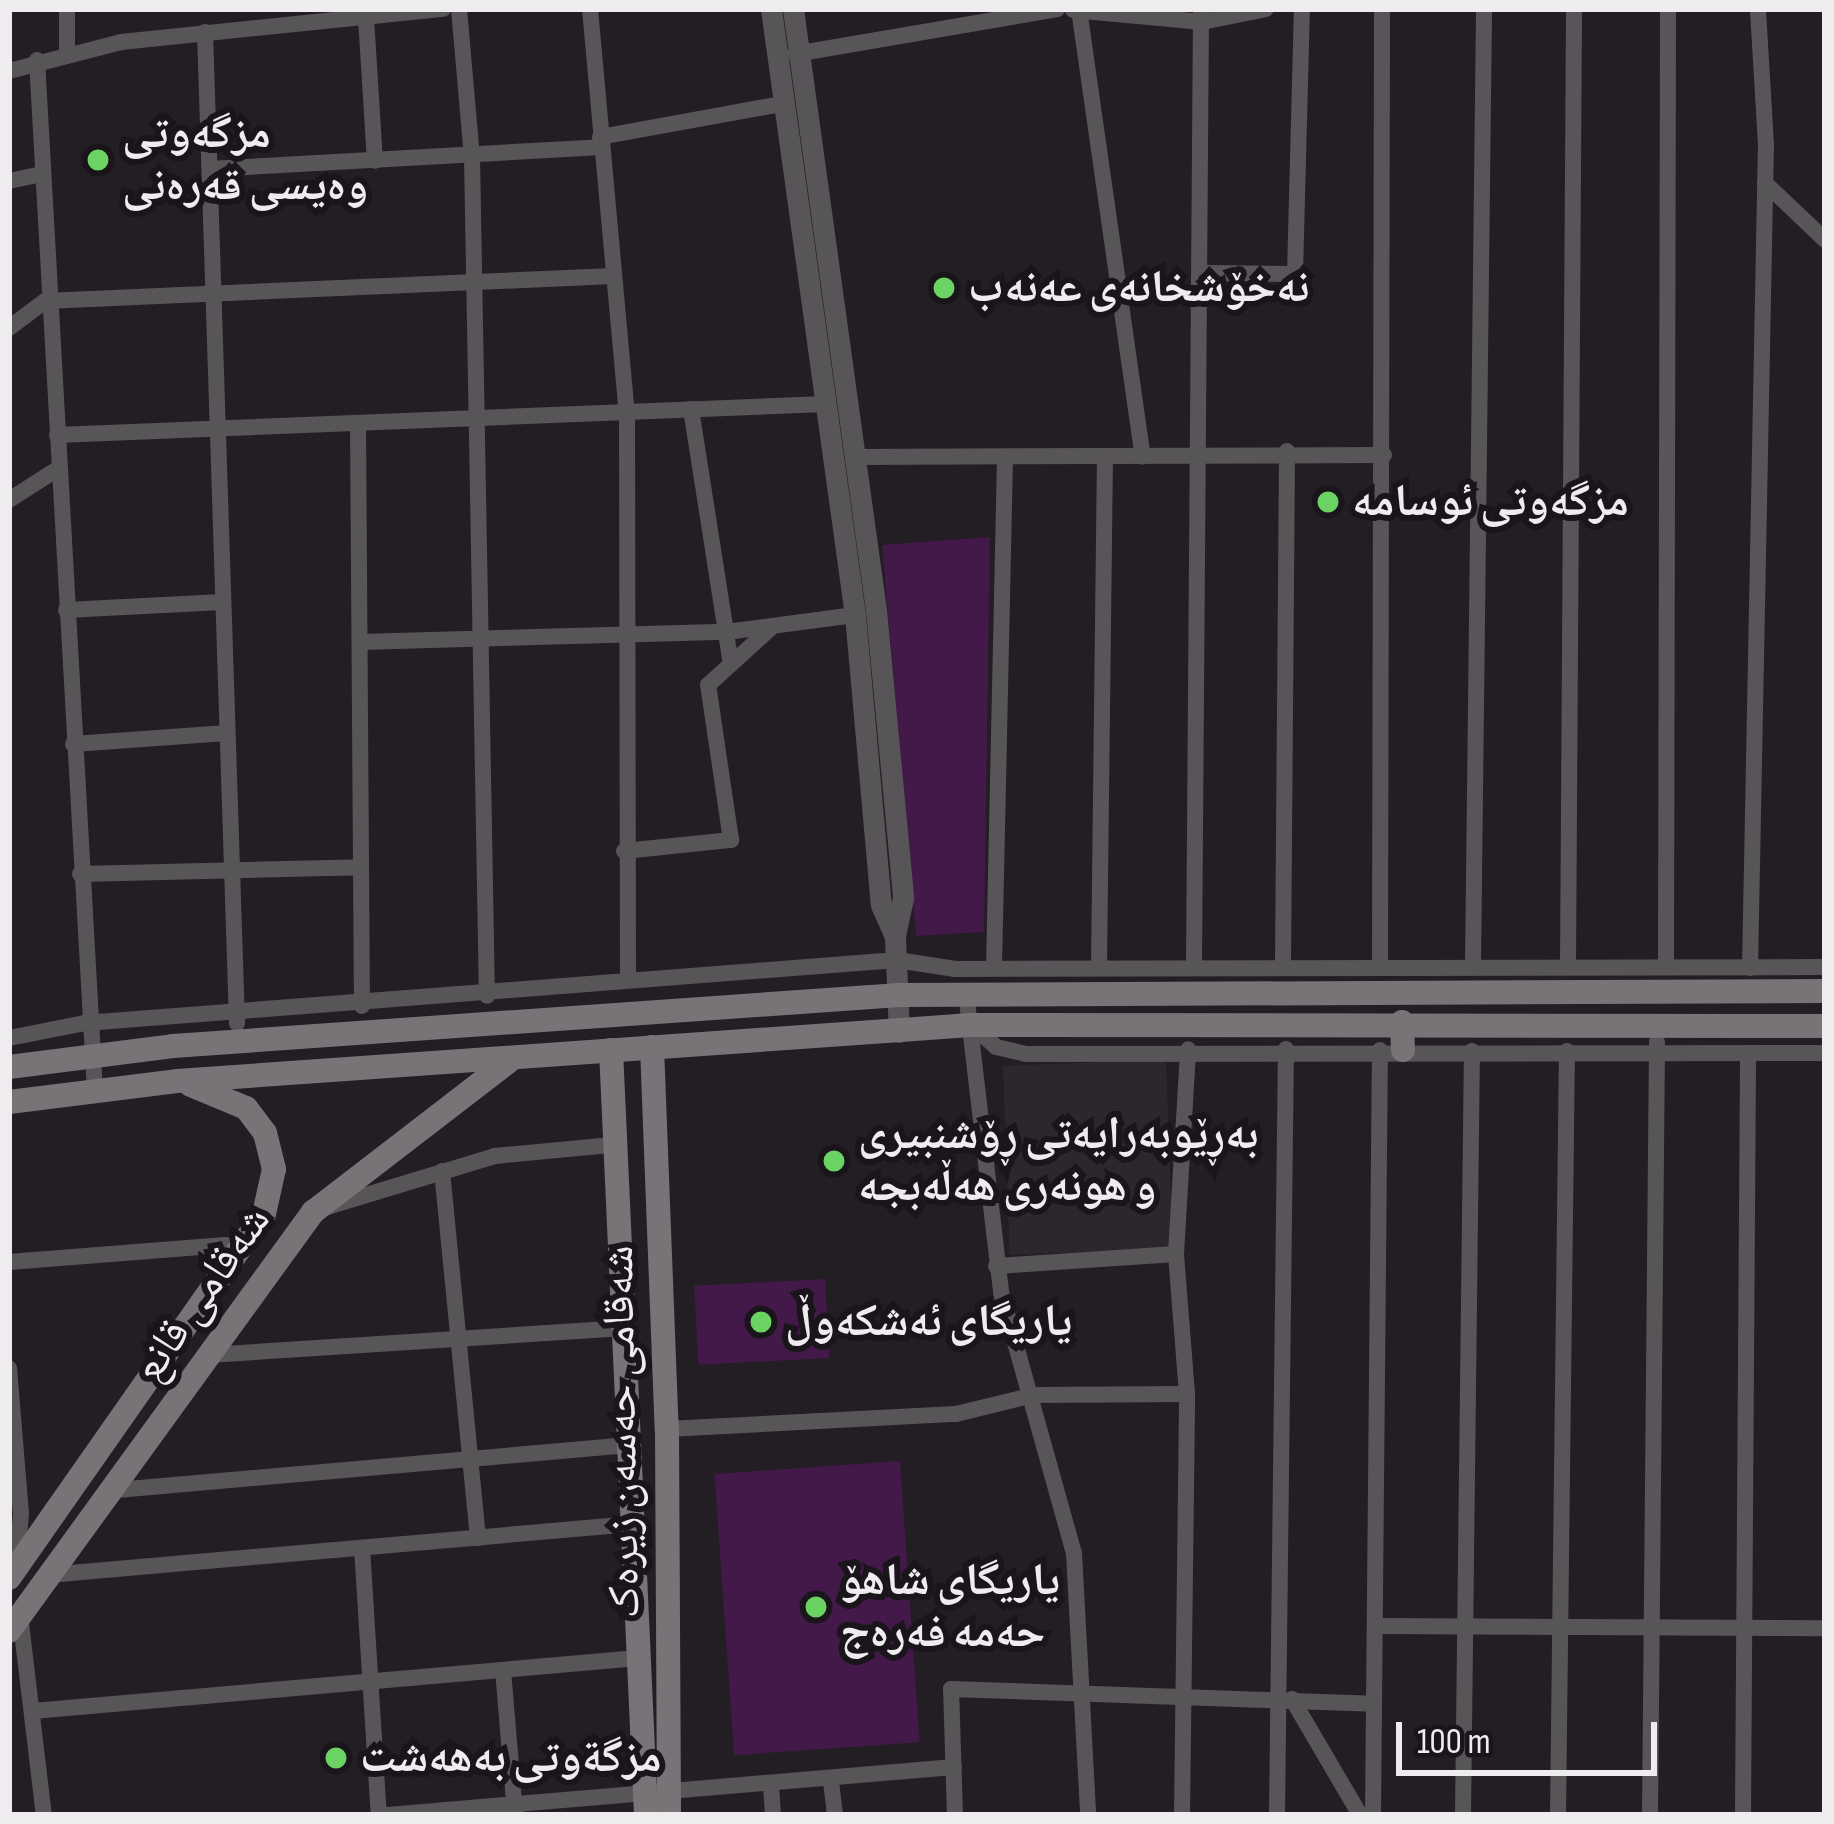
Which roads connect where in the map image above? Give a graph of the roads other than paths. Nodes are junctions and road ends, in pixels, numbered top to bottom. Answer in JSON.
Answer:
{"nodes":[{"id":1,"x":67,"y":9,"type":"edge"},
{"id":2,"x":443,"y":9,"type":"edge"},
{"id":3,"x":460,"y":9,"type":"edge"},
{"id":4,"x":590,"y":9,"type":"edge"},
{"id":5,"x":771,"y":9,"type":"edge"},
{"id":6,"x":793,"y":9,"type":"edge"},
{"id":7,"x":1069,"y":9,"type":"edge"},
{"id":8,"x":1266,"y":9,"type":"edge"},
{"id":9,"x":1302,"y":9,"type":"edge"},
{"id":10,"x":1382,"y":9,"type":"edge"},
{"id":11,"x":1484,"y":9,"type":"edge"},
{"id":12,"x":1574,"y":9,"type":"edge"},
{"id":13,"x":1668,"y":9,"type":"edge"},
{"id":14,"x":1758,"y":9,"type":"edge"},
{"id":15,"x":995,"y":14,"type":"edge"},
{"id":16,"x":1202,"y":15,"type":"edge"},
{"id":17,"x":365,"y":18,"type":"junction"},
{"id":18,"x":205,"y":32,"type":"junction"},
{"id":19,"x":67,"y":52,"type":"junction"},
{"id":20,"x":795,"y":55,"type":"junction"},
{"id":21,"x":37,"y":61,"type":"junction"},
{"id":22,"x":9,"y":70,"type":"edge"},
{"id":23,"x":782,"y":104,"type":"junction"},
{"id":24,"x":600,"y":142,"type":"junction"},
{"id":25,"x":472,"y":157,"type":"junction"},
{"id":26,"x":375,"y":161,"type":"junction"},
{"id":27,"x":210,"y":169,"type":"junction"},
{"id":28,"x":43,"y":174,"type":"junction"},
{"id":29,"x":9,"y":181,"type":"edge"},
{"id":30,"x":1765,"y":183,"type":"junction"},
{"id":31,"x":810,"y":229,"type":"junction"},
{"id":32,"x":1825,"y":240,"type":"edge"},
{"id":33,"x":1203,"y":273,"type":"junction"},
{"id":34,"x":614,"y":276,"type":"junction"},
{"id":35,"x":474,"y":282,"type":"junction"},
{"id":36,"x":211,"y":293,"type":"junction"},
{"id":37,"x":45,"y":301,"type":"junction"},
{"id":38,"x":9,"y":328,"type":"edge"},
{"id":39,"x":825,"y":404,"type":"junction"},
{"id":40,"x":691,"y":409,"type":"junction"},
{"id":41,"x":627,"y":412,"type":"junction"},
{"id":42,"x":477,"y":418,"type":"junction"},
{"id":43,"x":358,"y":423,"type":"junction"},
{"id":44,"x":216,"y":429,"type":"junction"},
{"id":45,"x":57,"y":435,"type":"junction"},
{"id":46,"x":1287,"y":451,"type":"junction"},
{"id":47,"x":1199,"y":455,"type":"junction"},
{"id":48,"x":1384,"y":455,"type":"junction"},
{"id":49,"x":1105,"y":456,"type":"junction"},
{"id":50,"x":1143,"y":456,"type":"junction"},
{"id":51,"x":1004,"y":457,"type":"junction"},
{"id":52,"x":854,"y":458,"type":"junction"},
{"id":53,"x":59,"y":467,"type":"junction"},
{"id":54,"x":9,"y":500,"type":"edge"},
{"id":55,"x":222,"y":602,"type":"junction"},
{"id":56,"x":66,"y":610,"type":"junction"},
{"id":57,"x":855,"y":615,"type":"junction"},
{"id":58,"x":774,"y":626,"type":"junction"},
{"id":59,"x":726,"y":632,"type":"junction"},
{"id":60,"x":624,"y":635,"type":"junction"},
{"id":61,"x":360,"y":642,"type":"junction"},
{"id":62,"x":482,"y":642,"type":"junction"},
{"id":63,"x":731,"y":664,"type":"junction"},
{"id":64,"x":226,"y":734,"type":"junction"},
{"id":65,"x":73,"y":744,"type":"junction"},
{"id":66,"x":624,"y":851,"type":"junction"},
{"id":67,"x":361,"y":867,"type":"junction"},
{"id":68,"x":231,"y":870,"type":"junction"},
{"id":69,"x":80,"y":874,"type":"junction"},
{"id":70,"x":895,"y":937,"type":"junction"},
{"id":71,"x":897,"y":960,"type":"junction"},
{"id":72,"x":1283,"y":964,"type":"junction"},
{"id":73,"x":1379,"y":965,"type":"junction"},
{"id":74,"x":1473,"y":966,"type":"junction"},
{"id":75,"x":994,"y":967,"type":"junction"},
{"id":76,"x":1568,"y":967,"type":"junction"},
{"id":77,"x":1608,"y":967,"type":"junction"},
{"id":78,"x":1100,"y":968,"type":"junction"},
{"id":79,"x":1666,"y":968,"type":"junction"},
{"id":80,"x":1750,"y":968,"type":"junction"},
{"id":81,"x":1825,"y":968,"type":"edge"},
{"id":82,"x":1184,"y":975,"type":"junction"},
{"id":83,"x":628,"y":980,"type":"junction"},
{"id":84,"x":1825,"y":992,"type":"edge"},
{"id":85,"x":966,"y":993,"type":"junction"},
{"id":86,"x":1609,"y":994,"type":"junction"},
{"id":87,"x":899,"y":995,"type":"junction"},
{"id":88,"x":487,"y":996,"type":"junction"},
{"id":89,"x":362,"y":1006,"type":"junction"},
{"id":90,"x":236,"y":1014,"type":"junction"},
{"id":91,"x":1402,"y":1022,"type":"junction"},
{"id":92,"x":85,"y":1023,"type":"junction"},
{"id":93,"x":1658,"y":1024,"type":"junction"},
{"id":94,"x":971,"y":1025,"type":"junction"},
{"id":95,"x":1825,"y":1026,"type":"edge"},
{"id":96,"x":899,"y":1032,"type":"junction"},
{"id":97,"x":9,"y":1038,"type":"edge"},
{"id":98,"x":238,"y":1042,"type":"junction"},
{"id":99,"x":652,"y":1047,"type":"junction"},
{"id":100,"x":1188,"y":1049,"type":"junction"},
{"id":101,"x":1286,"y":1049,"type":"junction"},
{"id":102,"x":611,"y":1050,"type":"junction"},
{"id":103,"x":1392,"y":1050,"type":"junction"},
{"id":104,"x":1472,"y":1051,"type":"junction"},
{"id":105,"x":1567,"y":1052,"type":"junction"},
{"id":106,"x":1657,"y":1052,"type":"junction"},
{"id":107,"x":1748,"y":1053,"type":"junction"},
{"id":108,"x":1825,"y":1053,"type":"edge"},
{"id":109,"x":88,"y":1056,"type":"junction"},
{"id":110,"x":515,"y":1057,"type":"junction"},
{"id":111,"x":9,"y":1067,"type":"edge"},
{"id":112,"x":177,"y":1081,"type":"junction"},
{"id":113,"x":95,"y":1091,"type":"junction"},
{"id":114,"x":9,"y":1102,"type":"edge"},
{"id":115,"x":611,"y":1145,"type":"junction"},
{"id":116,"x":442,"y":1171,"type":"junction"},
{"id":117,"x":313,"y":1212,"type":"junction"},
{"id":118,"x":241,"y":1252,"type":"junction"},
{"id":119,"x":1177,"y":1254,"type":"junction"},
{"id":120,"x":9,"y":1262,"type":"edge"},
{"id":121,"x":996,"y":1267,"type":"junction"},
{"id":122,"x":225,"y":1278,"type":"junction"},
{"id":123,"x":248,"y":1295,"type":"junction"},
{"id":124,"x":624,"y":1328,"type":"junction"},
{"id":125,"x":458,"y":1338,"type":"junction"},
{"id":126,"x":208,"y":1355,"type":"junction"},
{"id":127,"x":9,"y":1368,"type":"edge"},
{"id":128,"x":1187,"y":1394,"type":"junction"},
{"id":129,"x":1034,"y":1395,"type":"junction"},
{"id":130,"x":667,"y":1430,"type":"junction"},
{"id":131,"x":628,"y":1445,"type":"junction"},
{"id":132,"x":472,"y":1459,"type":"junction"},
{"id":133,"x":117,"y":1490,"type":"junction"},
{"id":134,"x":632,"y":1524,"type":"junction"},
{"id":135,"x":478,"y":1538,"type":"junction"},
{"id":136,"x":362,"y":1548,"type":"junction"},
{"id":137,"x":13,"y":1573,"type":"edge"},
{"id":138,"x":48,"y":1575,"type":"junction"},
{"id":139,"x":15,"y":1623,"type":"edge"},
{"id":140,"x":1375,"y":1626,"type":"junction"},
{"id":141,"x":1464,"y":1627,"type":"junction"},
{"id":142,"x":1562,"y":1628,"type":"junction"},
{"id":143,"x":1747,"y":1628,"type":"junction"},
{"id":144,"x":1825,"y":1628,"type":"edge"},
{"id":145,"x":1651,"y":1630,"type":"junction"},
{"id":146,"x":638,"y":1658,"type":"junction"},
{"id":147,"x":503,"y":1670,"type":"junction"},
{"id":148,"x":371,"y":1681,"type":"junction"},
{"id":149,"x":1086,"y":1696,"type":"junction"},
{"id":150,"x":1182,"y":1697,"type":"junction"},
{"id":151,"x":1286,"y":1699,"type":"junction"},
{"id":152,"x":1374,"y":1704,"type":"junction"},
{"id":153,"x":33,"y":1711,"type":"junction"},
{"id":154,"x":954,"y":1767,"type":"junction"},
{"id":155,"x":831,"y":1782,"type":"junction"},
{"id":156,"x":771,"y":1786,"type":"junction"},
{"id":157,"x":657,"y":1803,"type":"edge"},
{"id":158,"x":514,"y":1810,"type":"edge"},
{"id":159,"x":44,"y":1815,"type":"edge"},
{"id":160,"x":379,"y":1815,"type":"edge"},
{"id":161,"x":388,"y":1815,"type":"edge"},
{"id":162,"x":773,"y":1815,"type":"edge"},
{"id":163,"x":836,"y":1815,"type":"edge"},
{"id":164,"x":955,"y":1815,"type":"edge"},
{"id":165,"x":1088,"y":1815,"type":"edge"},
{"id":166,"x":1182,"y":1815,"type":"edge"},
{"id":167,"x":1277,"y":1815,"type":"edge"},
{"id":168,"x":1360,"y":1815,"type":"edge"},
{"id":169,"x":1373,"y":1815,"type":"edge"},
{"id":170,"x":1462,"y":1815,"type":"edge"},
{"id":171,"x":1558,"y":1815,"type":"edge"},
{"id":172,"x":1650,"y":1815,"type":"edge"},
{"id":173,"x":1743,"y":1815,"type":"edge"}],
"edges":[{"from":1,"to":19,"type":"street"},
{"from":2,"to":17,"type":"street"},
{"from":3,"to":25,"type":"street"},
{"from":4,"to":24,"type":"street"},
{"from":5,"to":23,"type":"street"},
{"from":6,"to":20,"type":"street"},
{"from":7,"to":15,"type":"street"},
{"from":7,"to":16,"type":"street"},
{"from":7,"to":50,"type":"street"},
{"from":8,"to":16,"type":"street"},
{"from":9,"to":33,"type":"street"},
{"from":10,"to":48,"type":"street"},
{"from":11,"to":74,"type":"street"},
{"from":12,"to":76,"type":"street"},
{"from":13,"to":79,"type":"street"},
{"from":14,"to":30,"type":"street"},
{"from":15,"to":20,"type":"street"},
{"from":16,"to":33,"type":"street"},
{"from":17,"to":18,"type":"street"},
{"from":17,"to":26,"type":"street"},
{"from":18,"to":19,"type":"street"},
{"from":18,"to":27,"type":"street"},
{"from":19,"to":21,"type":"street"},
{"from":20,"to":31,"type":"street"},
{"from":21,"to":22,"type":"street"},
{"from":21,"to":28,"type":"street"},
{"from":23,"to":24,"type":"street"},
{"from":23,"to":31,"type":"street"},
{"from":24,"to":25,"type":"street"},
{"from":24,"to":34,"type":"street"},
{"from":25,"to":26,"type":"street"},
{"from":25,"to":35,"type":"street"},
{"from":26,"to":27,"type":"street"},
{"from":27,"to":36,"type":"street"},
{"from":28,"to":29,"type":"street"},
{"from":28,"to":37,"type":"street"},
{"from":30,"to":32,"type":"street"},
{"from":30,"to":80,"type":"street"},
{"from":31,"to":39,"type":"street"},
{"from":31,"to":52,"type":"street"},
{"from":33,"to":47,"type":"street"},
{"from":34,"to":35,"type":"street"},
{"from":34,"to":41,"type":"street"},
{"from":35,"to":36,"type":"street"},
{"from":35,"to":42,"type":"street"},
{"from":36,"to":37,"type":"street"},
{"from":36,"to":44,"type":"street"},
{"from":37,"to":38,"type":"street"},
{"from":37,"to":45,"type":"street"},
{"from":39,"to":40,"type":"street"},
{"from":39,"to":57,"type":"street"},
{"from":40,"to":41,"type":"street"},
{"from":40,"to":59,"type":"street"},
{"from":41,"to":42,"type":"street"},
{"from":41,"to":60,"type":"street"},
{"from":42,"to":43,"type":"street"},
{"from":42,"to":62,"type":"street"},
{"from":43,"to":44,"type":"street"},
{"from":43,"to":61,"type":"street"},
{"from":44,"to":45,"type":"street"},
{"from":44,"to":55,"type":"street"},
{"from":45,"to":53,"type":"street"},
{"from":46,"to":47,"type":"street"},
{"from":46,"to":48,"type":"street"},
{"from":46,"to":72,"type":"street"},
{"from":47,"to":50,"type":"street"},
{"from":47,"to":82,"type":"street"},
{"from":48,"to":73,"type":"street"},
{"from":49,"to":50,"type":"street"},
{"from":49,"to":51,"type":"street"},
{"from":49,"to":78,"type":"street"},
{"from":51,"to":52,"type":"street"},
{"from":51,"to":75,"type":"street"},
{"from":52,"to":70,"type":"street"},
{"from":53,"to":54,"type":"street"},
{"from":53,"to":56,"type":"street"},
{"from":55,"to":56,"type":"street"},
{"from":55,"to":64,"type":"street"},
{"from":56,"to":65,"type":"street"},
{"from":57,"to":58,"type":"street"},
{"from":57,"to":70,"type":"street"},
{"from":58,"to":59,"type":"street"},
{"from":58,"to":63,"type":"street"},
{"from":59,"to":60,"type":"street"},
{"from":59,"to":63,"type":"street"},
{"from":60,"to":62,"type":"street"},
{"from":60,"to":66,"type":"street"},
{"from":61,"to":62,"type":"street"},
{"from":61,"to":67,"type":"street"},
{"from":62,"to":88,"type":"street"},
{"from":63,"to":66,"type":"street"},
{"from":64,"to":65,"type":"street"},
{"from":64,"to":68,"type":"street"},
{"from":65,"to":69,"type":"street"},
{"from":66,"to":83,"type":"street"},
{"from":67,"to":68,"type":"street"},
{"from":67,"to":89,"type":"street"},
{"from":68,"to":69,"type":"street"},
{"from":68,"to":90,"type":"street"},
{"from":69,"to":92,"type":"street"},
{"from":70,"to":71,"type":"street"},
{"from":71,"to":75,"type":"street"},
{"from":71,"to":83,"type":"street"},
{"from":71,"to":87,"type":"street"},
{"from":72,"to":73,"type":"street"},
{"from":72,"to":82,"type":"street"},
{"from":73,"to":74,"type":"street"},
{"from":74,"to":76,"type":"street"},
{"from":75,"to":78,"type":"street"},
{"from":76,"to":77,"type":"street"},
{"from":77,"to":79,"type":"street"},
{"from":77,"to":86,"type":"main road"},
{"from":78,"to":82,"type":"street"},
{"from":79,"to":80,"type":"street"},
{"from":80,"to":81,"type":"street"},
{"from":82,"to":85,"type":"main road"},
{"from":82,"to":86,"type":"main road"},
{"from":83,"to":88,"type":"street"},
{"from":84,"to":86,"type":"main road"},
{"from":85,"to":87,"type":"main road"},
{"from":85,"to":94,"type":"street"},
{"from":87,"to":96,"type":"street"},
{"from":87,"to":98,"type":"main road"},
{"from":88,"to":89,"type":"street"},
{"from":89,"to":90,"type":"street"},
{"from":90,"to":92,"type":"street"},
{"from":90,"to":98,"type":"street"},
{"from":91,"to":93,"type":"main road"},
{"from":91,"to":94,"type":"main road"},
{"from":91,"to":103,"type":"main road"},
{"from":92,"to":97,"type":"street"},
{"from":92,"to":109,"type":"street"},
{"from":93,"to":95,"type":"main road"},
{"from":93,"to":106,"type":"street"},
{"from":94,"to":96,"type":"main road"},
{"from":94,"to":100,"type":"street"},
{"from":94,"to":121,"type":"street"},
{"from":96,"to":99,"type":"main road"},
{"from":98,"to":109,"type":"main road"},
{"from":99,"to":102,"type":"main road"},
{"from":99,"to":130,"type":"main road","name":"شەقامی حەسەن زیرەک"},
{"from":100,"to":101,"type":"street"},
{"from":100,"to":119,"type":"street"},
{"from":101,"to":103,"type":"street"},
{"from":101,"to":151,"type":"street"},
{"from":102,"to":110,"type":"main road"},
{"from":102,"to":115,"type":"main road","name":"شەقامی حەسەن زیرەک"},
{"from":103,"to":104,"type":"street"},
{"from":103,"to":140,"type":"street"},
{"from":104,"to":105,"type":"street"},
{"from":104,"to":141,"type":"street"},
{"from":105,"to":106,"type":"street"},
{"from":105,"to":142,"type":"street"},
{"from":106,"to":107,"type":"street"},
{"from":106,"to":145,"type":"street"},
{"from":107,"to":108,"type":"street"},
{"from":107,"to":143,"type":"street"},
{"from":109,"to":111,"type":"main road"},
{"from":109,"to":113,"type":"street"},
{"from":110,"to":112,"type":"main road"},
{"from":110,"to":117,"type":"main road","name":"شەقامی قانع"},
{"from":112,"to":113,"type":"main road"},
{"from":112,"to":118,"type":"main road","name":"شەقامی قانع"},
{"from":113,"to":114,"type":"main road"},
{"from":115,"to":116,"type":"street"},
{"from":115,"to":124,"type":"main road","name":"شەقامی حەسەن زیرەک"},
{"from":116,"to":117,"type":"street"},
{"from":116,"to":125,"type":"street"},
{"from":117,"to":123,"type":"main road","name":"شەقامی قانع"},
{"from":118,"to":120,"type":"street"},
{"from":118,"to":122,"type":"main road","name":"شەقامی قانع"},
{"from":119,"to":121,"type":"street"},
{"from":119,"to":128,"type":"street"},
{"from":121,"to":129,"type":"street"},
{"from":122,"to":123,"type":"main road"},
{"from":122,"to":137,"type":"main road","name":"شەقامی قانع"},
{"from":123,"to":126,"type":"main road","name":"شەقامی قانع"},
{"from":124,"to":125,"type":"street"},
{"from":124,"to":131,"type":"main road","name":"شەقامی حەسەن زیرەک"},
{"from":125,"to":126,"type":"street"},
{"from":125,"to":132,"type":"street"},
{"from":126,"to":133,"type":"main road","name":"شەقامی قانع"},
{"from":127,"to":137,"type":"street"},
{"from":128,"to":129,"type":"street"},
{"from":128,"to":150,"type":"street"},
{"from":129,"to":130,"type":"street"},
{"from":129,"to":149,"type":"street"},
{"from":130,"to":157,"type":"main road","name":"شەقامی حەسەن زیرەک"},
{"from":131,"to":132,"type":"street"},
{"from":131,"to":134,"type":"main road","name":"شەقامی حەسەن زیرەک"},
{"from":132,"to":133,"type":"street"},
{"from":132,"to":135,"type":"street"},
{"from":133,"to":138,"type":"main road","name":"شەقامی قانع"},
{"from":134,"to":135,"type":"street"},
{"from":134,"to":146,"type":"main road","name":"شەقامی حەسەن زیرەک"},
{"from":135,"to":136,"type":"street"},
{"from":136,"to":138,"type":"street"},
{"from":136,"to":148,"type":"street"},
{"from":138,"to":139,"type":"main road","name":"شەقامی قانع"},
{"from":139,"to":153,"type":"street"},
{"from":140,"to":141,"type":"street"},
{"from":140,"to":152,"type":"street"},
{"from":141,"to":142,"type":"street"},
{"from":141,"to":170,"type":"street"},
{"from":142,"to":145,"type":"street"},
{"from":142,"to":171,"type":"street"},
{"from":143,"to":144,"type":"street"},
{"from":143,"to":145,"type":"street"},
{"from":143,"to":173,"type":"street"},
{"from":145,"to":172,"type":"street"},
{"from":146,"to":147,"type":"street"},
{"from":146,"to":157,"type":"main road","name":"شەقامی حەسەن زیرەک"},
{"from":147,"to":148,"type":"street"},
{"from":147,"to":158,"type":"street"},
{"from":148,"to":153,"type":"street"},
{"from":148,"to":160,"type":"street"},
{"from":149,"to":150,"type":"street"},
{"from":149,"to":154,"type":"street"},
{"from":149,"to":165,"type":"street"},
{"from":150,"to":151,"type":"street"},
{"from":150,"to":166,"type":"street"},
{"from":151,"to":152,"type":"street"},
{"from":151,"to":167,"type":"street"},
{"from":151,"to":168,"type":"street"},
{"from":152,"to":169,"type":"street"},
{"from":153,"to":159,"type":"street"},
{"from":154,"to":155,"type":"street"},
{"from":154,"to":164,"type":"street"},
{"from":155,"to":156,"type":"street"},
{"from":155,"to":163,"type":"street"},
{"from":156,"to":157,"type":"street"},
{"from":156,"to":162,"type":"street"},
{"from":157,"to":158,"type":"street"},
{"from":158,"to":161,"type":"street"}]}
